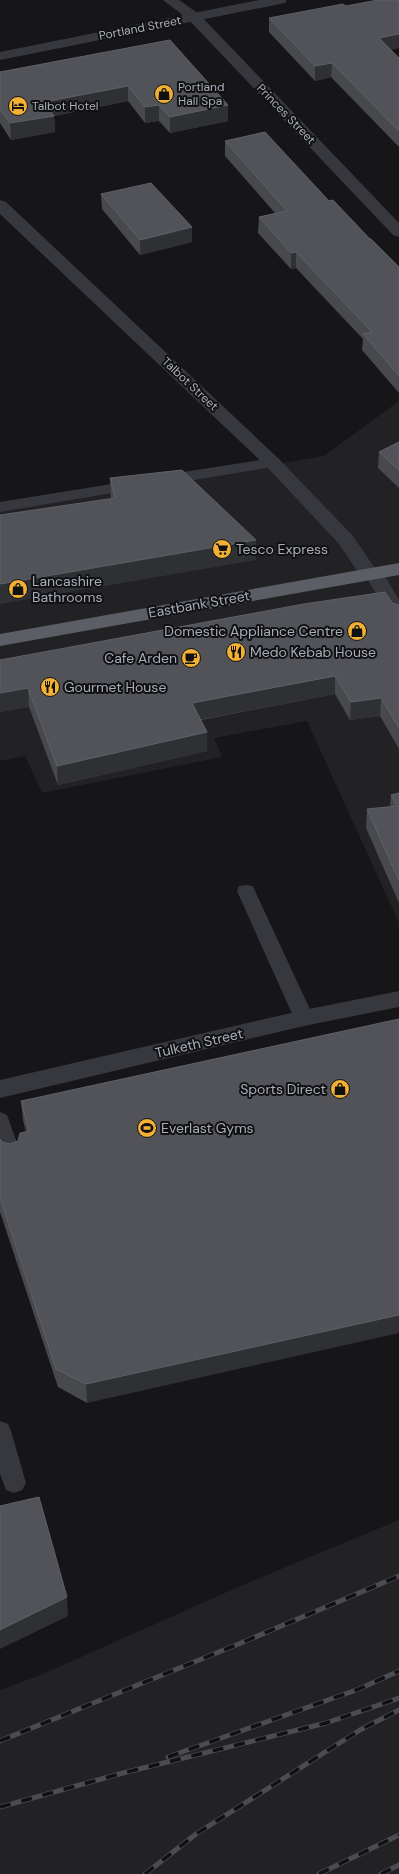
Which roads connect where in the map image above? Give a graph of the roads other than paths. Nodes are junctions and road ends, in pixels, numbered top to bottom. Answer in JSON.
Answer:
{"nodes":[{"id":1,"x":170,"y":0,"type":"edge"},
{"id":2,"x":280,"y":0,"type":"edge"},
{"id":3,"x":194,"y":18,"type":"junction"},
{"id":4,"x":0,"y":56,"type":"edge"},
{"id":5,"x":0,"y":205,"type":"edge"},
{"id":6,"x":399,"y":232,"type":"edge"},
{"id":7,"x":273,"y":463,"type":"junction"},
{"id":8,"x":0,"y":507,"type":"edge"},
{"id":9,"x":399,"y":569,"type":"edge"},
{"id":10,"x":371,"y":574,"type":"junction"},
{"id":11,"x":399,"y":617,"type":"edge"},
{"id":12,"x":0,"y":640,"type":"edge"},
{"id":13,"x":246,"y":891,"type":"dead end"},
{"id":14,"x":399,"y":999,"type":"edge"},
{"id":15,"x":304,"y":1018,"type":"junction"},
{"id":16,"x":0,"y":1089,"type":"edge"},
{"id":17,"x":0,"y":1120,"type":"edge"},
{"id":18,"x":11,"y":1154,"type":"edge"},
{"id":19,"x":0,"y":1431,"type":"edge"},
{"id":20,"x":14,"y":1483,"type":"dead end"}],
"edges":[{"from":1,"to":3,"type":"street","name":"Princes Street"},
{"from":2,"to":3,"type":"street","name":"Portland Street"},
{"from":3,"to":4,"type":"street","name":"Portland Street"},
{"from":3,"to":6,"type":"street","name":"Princes Street"},
{"from":5,"to":7,"type":"street","name":"Talbot Street"},
{"from":7,"to":8,"type":"lane"},
{"from":7,"to":10,"type":"street","name":"Talbot Street"},
{"from":9,"to":10,"type":"highway","name":"Eastbank Street"},
{"from":10,"to":11,"type":"street","name":"Talbot Street"},
{"from":10,"to":12,"type":"highway","name":"Eastbank Street"},
{"from":13,"to":15,"type":"lane"},
{"from":14,"to":15,"type":"street","name":"Tulketh Street"},
{"from":15,"to":16,"type":"street","name":"Tulketh Street"},
{"from":17,"to":18,"type":"lane"},
{"from":19,"to":20,"type":"lane"}]}
